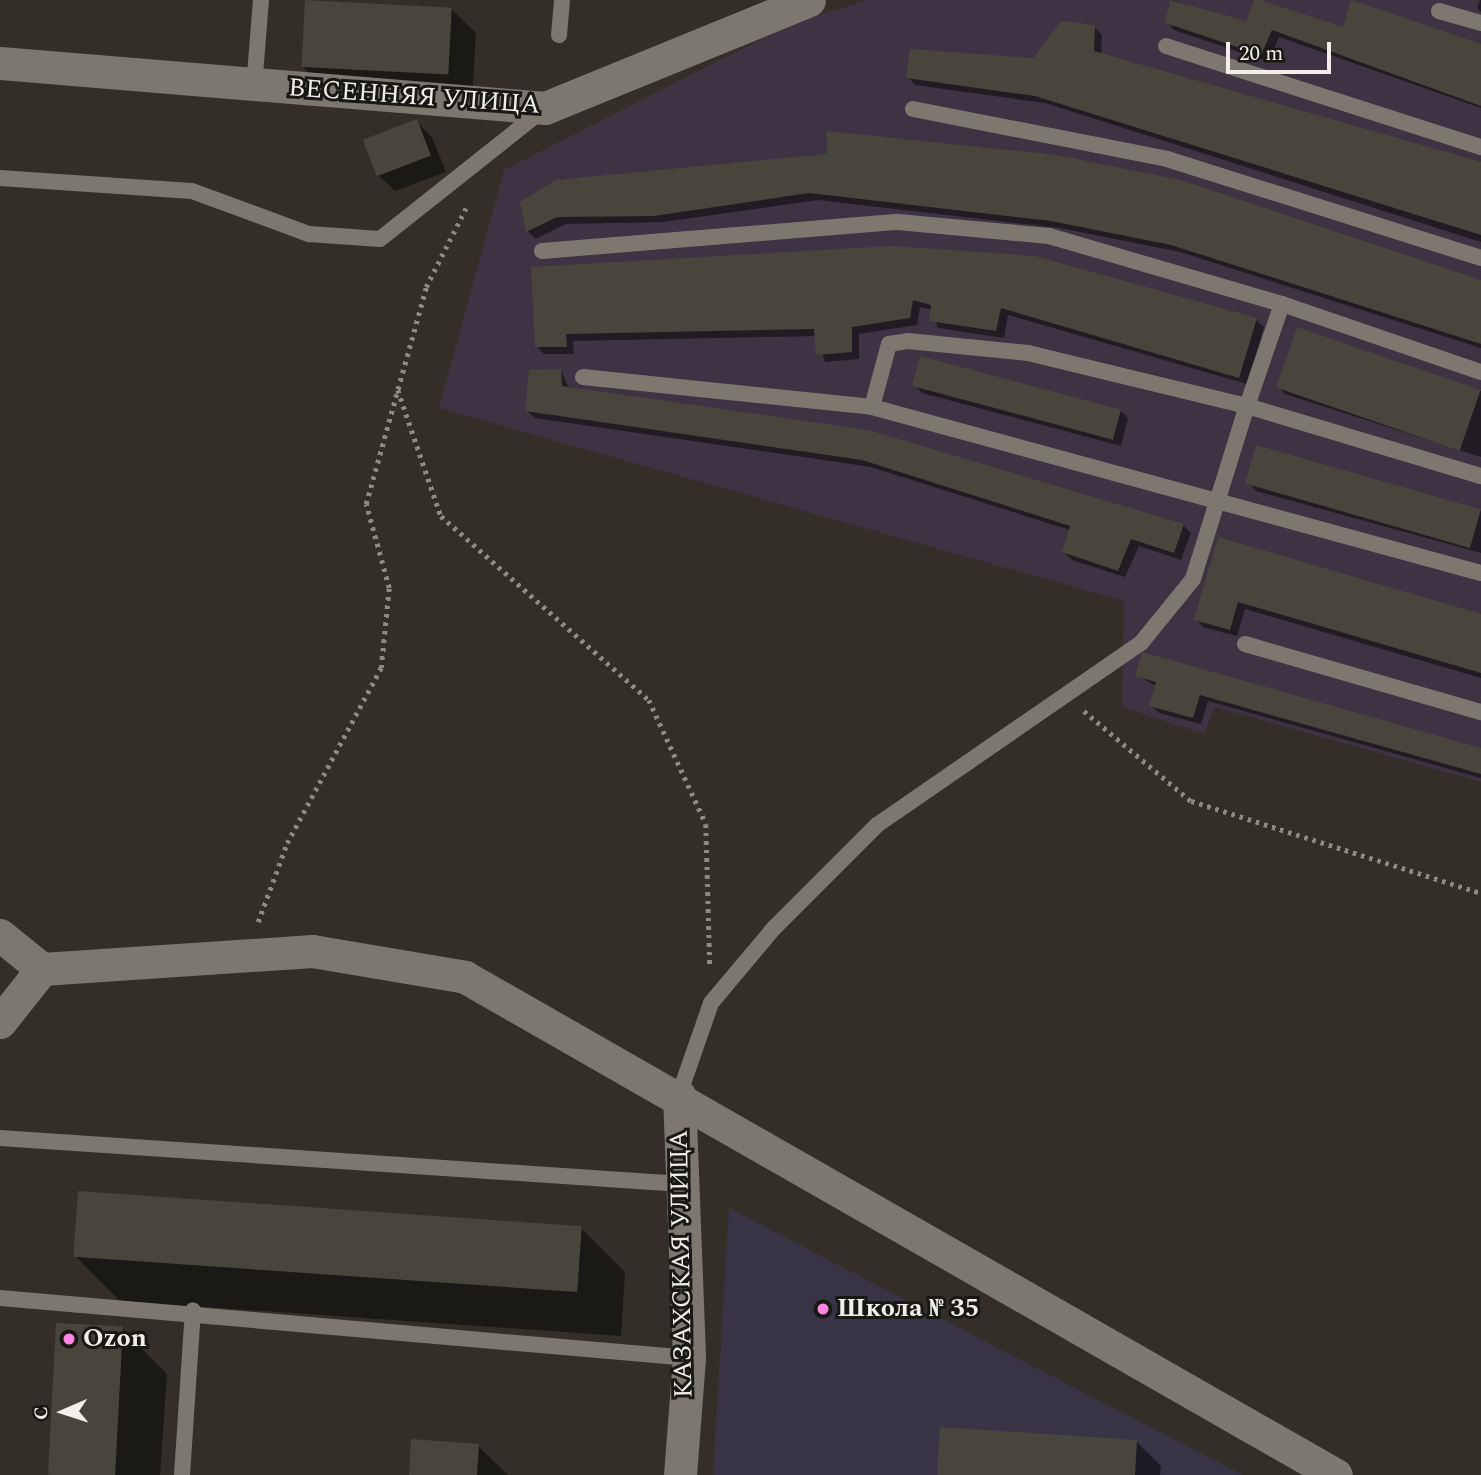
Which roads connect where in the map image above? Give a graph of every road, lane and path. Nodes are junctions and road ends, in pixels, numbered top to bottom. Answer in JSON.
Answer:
{"nodes":[{"id":1,"x":261,"y":0,"type":"edge"},
{"id":2,"x":562,"y":0,"type":"edge"},
{"id":3,"x":809,"y":0,"type":"edge"},
{"id":4,"x":1439,"y":11,"type":"dead end"},
{"id":5,"x":1481,"y":23,"type":"edge"},
{"id":6,"x":559,"y":35,"type":"dead end"},
{"id":7,"x":1166,"y":46,"type":"dead end"},
{"id":8,"x":0,"y":62,"type":"edge"},
{"id":9,"x":254,"y":87,"type":"junction"},
{"id":10,"x":545,"y":108,"type":"junction"},
{"id":11,"x":913,"y":109,"type":"dead end"},
{"id":12,"x":1481,"y":147,"type":"edge"},
{"id":13,"x":0,"y":178,"type":"edge"},
{"id":14,"x":473,"y":194,"type":"dead end"},
{"id":15,"x":542,"y":251,"type":"dead end"},
{"id":16,"x":1481,"y":258,"type":"edge"},
{"id":17,"x":1282,"y":304,"type":"junction"},
{"id":18,"x":1481,"y":372,"type":"edge"},
{"id":19,"x":583,"y":377,"type":"dead end"},
{"id":20,"x":398,"y":389,"type":"junction"},
{"id":21,"x":1247,"y":406,"type":"junction"},
{"id":22,"x":872,"y":407,"type":"junction"},
{"id":23,"x":1481,"y":476,"type":"edge"},
{"id":24,"x":1218,"y":499,"type":"junction"},
{"id":25,"x":1481,"y":573,"type":"edge"},
{"id":26,"x":1245,"y":644,"type":"dead end"},
{"id":27,"x":1065,"y":695,"type":"junction"},
{"id":28,"x":1481,"y":712,"type":"edge"},
{"id":29,"x":1481,"y":893,"type":"edge"},
{"id":30,"x":0,"y":934,"type":"edge"},
{"id":31,"x":246,"y":956,"type":"junction"},
{"id":32,"x":42,"y":969,"type":"junction"},
{"id":33,"x":711,"y":1003,"type":"junction"},
{"id":34,"x":0,"y":1022,"type":"edge"},
{"id":35,"x":679,"y":1096,"type":"junction"},
{"id":36,"x":0,"y":1138,"type":"edge"},
{"id":37,"x":681,"y":1184,"type":"junction"},
{"id":38,"x":0,"y":1298,"type":"edge"},
{"id":39,"x":193,"y":1310,"type":"junction"},
{"id":40,"x":689,"y":1358,"type":"junction"},
{"id":41,"x":182,"y":1475,"type":"edge"},
{"id":42,"x":680,"y":1475,"type":"edge"},
{"id":43,"x":1336,"y":1475,"type":"edge"}],
"edges":[{"from":1,"to":9,"type":"lane"},
{"from":2,"to":6,"type":"lane"},
{"from":3,"to":10,"type":"street","name":"ВЕСЕННЯЯ УЛИЦА"},
{"from":4,"to":5,"type":"lane"},
{"from":7,"to":12,"type":"lane"},
{"from":8,"to":9,"type":"street","name":"ВЕСЕННЯЯ УЛИЦА"},
{"from":9,"to":10,"type":"street","name":"ВЕСЕННЯЯ УЛИЦА"},
{"from":10,"to":13,"type":"lane"},
{"from":11,"to":16,"type":"lane"},
{"from":14,"to":20,"type":"path"},
{"from":15,"to":17,"type":"lane"},
{"from":17,"to":18,"type":"lane"},
{"from":17,"to":21,"type":"lane"},
{"from":19,"to":22,"type":"lane"},
{"from":20,"to":31,"type":"path"},
{"from":20,"to":33,"type":"path"},
{"from":21,"to":22,"type":"lane"},
{"from":21,"to":23,"type":"lane"},
{"from":21,"to":24,"type":"lane"},
{"from":22,"to":24,"type":"lane"},
{"from":24,"to":25,"type":"lane"},
{"from":24,"to":27,"type":"lane"},
{"from":26,"to":28,"type":"lane"},
{"from":27,"to":29,"type":"path"},
{"from":27,"to":33,"type":"lane"},
{"from":30,"to":32,"type":"street"},
{"from":31,"to":32,"type":"street"},
{"from":31,"to":35,"type":"street"},
{"from":32,"to":34,"type":"street"},
{"from":33,"to":35,"type":"lane"},
{"from":35,"to":37,"type":"street","name":"КАЗАХСКАЯ УЛИЦА"},
{"from":35,"to":43,"type":"street"},
{"from":36,"to":37,"type":"lane"},
{"from":37,"to":40,"type":"street","name":"КАЗАХСКАЯ УЛИЦА"},
{"from":38,"to":39,"type":"lane"},
{"from":39,"to":40,"type":"lane"},
{"from":39,"to":41,"type":"lane"},
{"from":40,"to":42,"type":"street","name":"КАЗАХСКАЯ УЛИЦА"}]}
